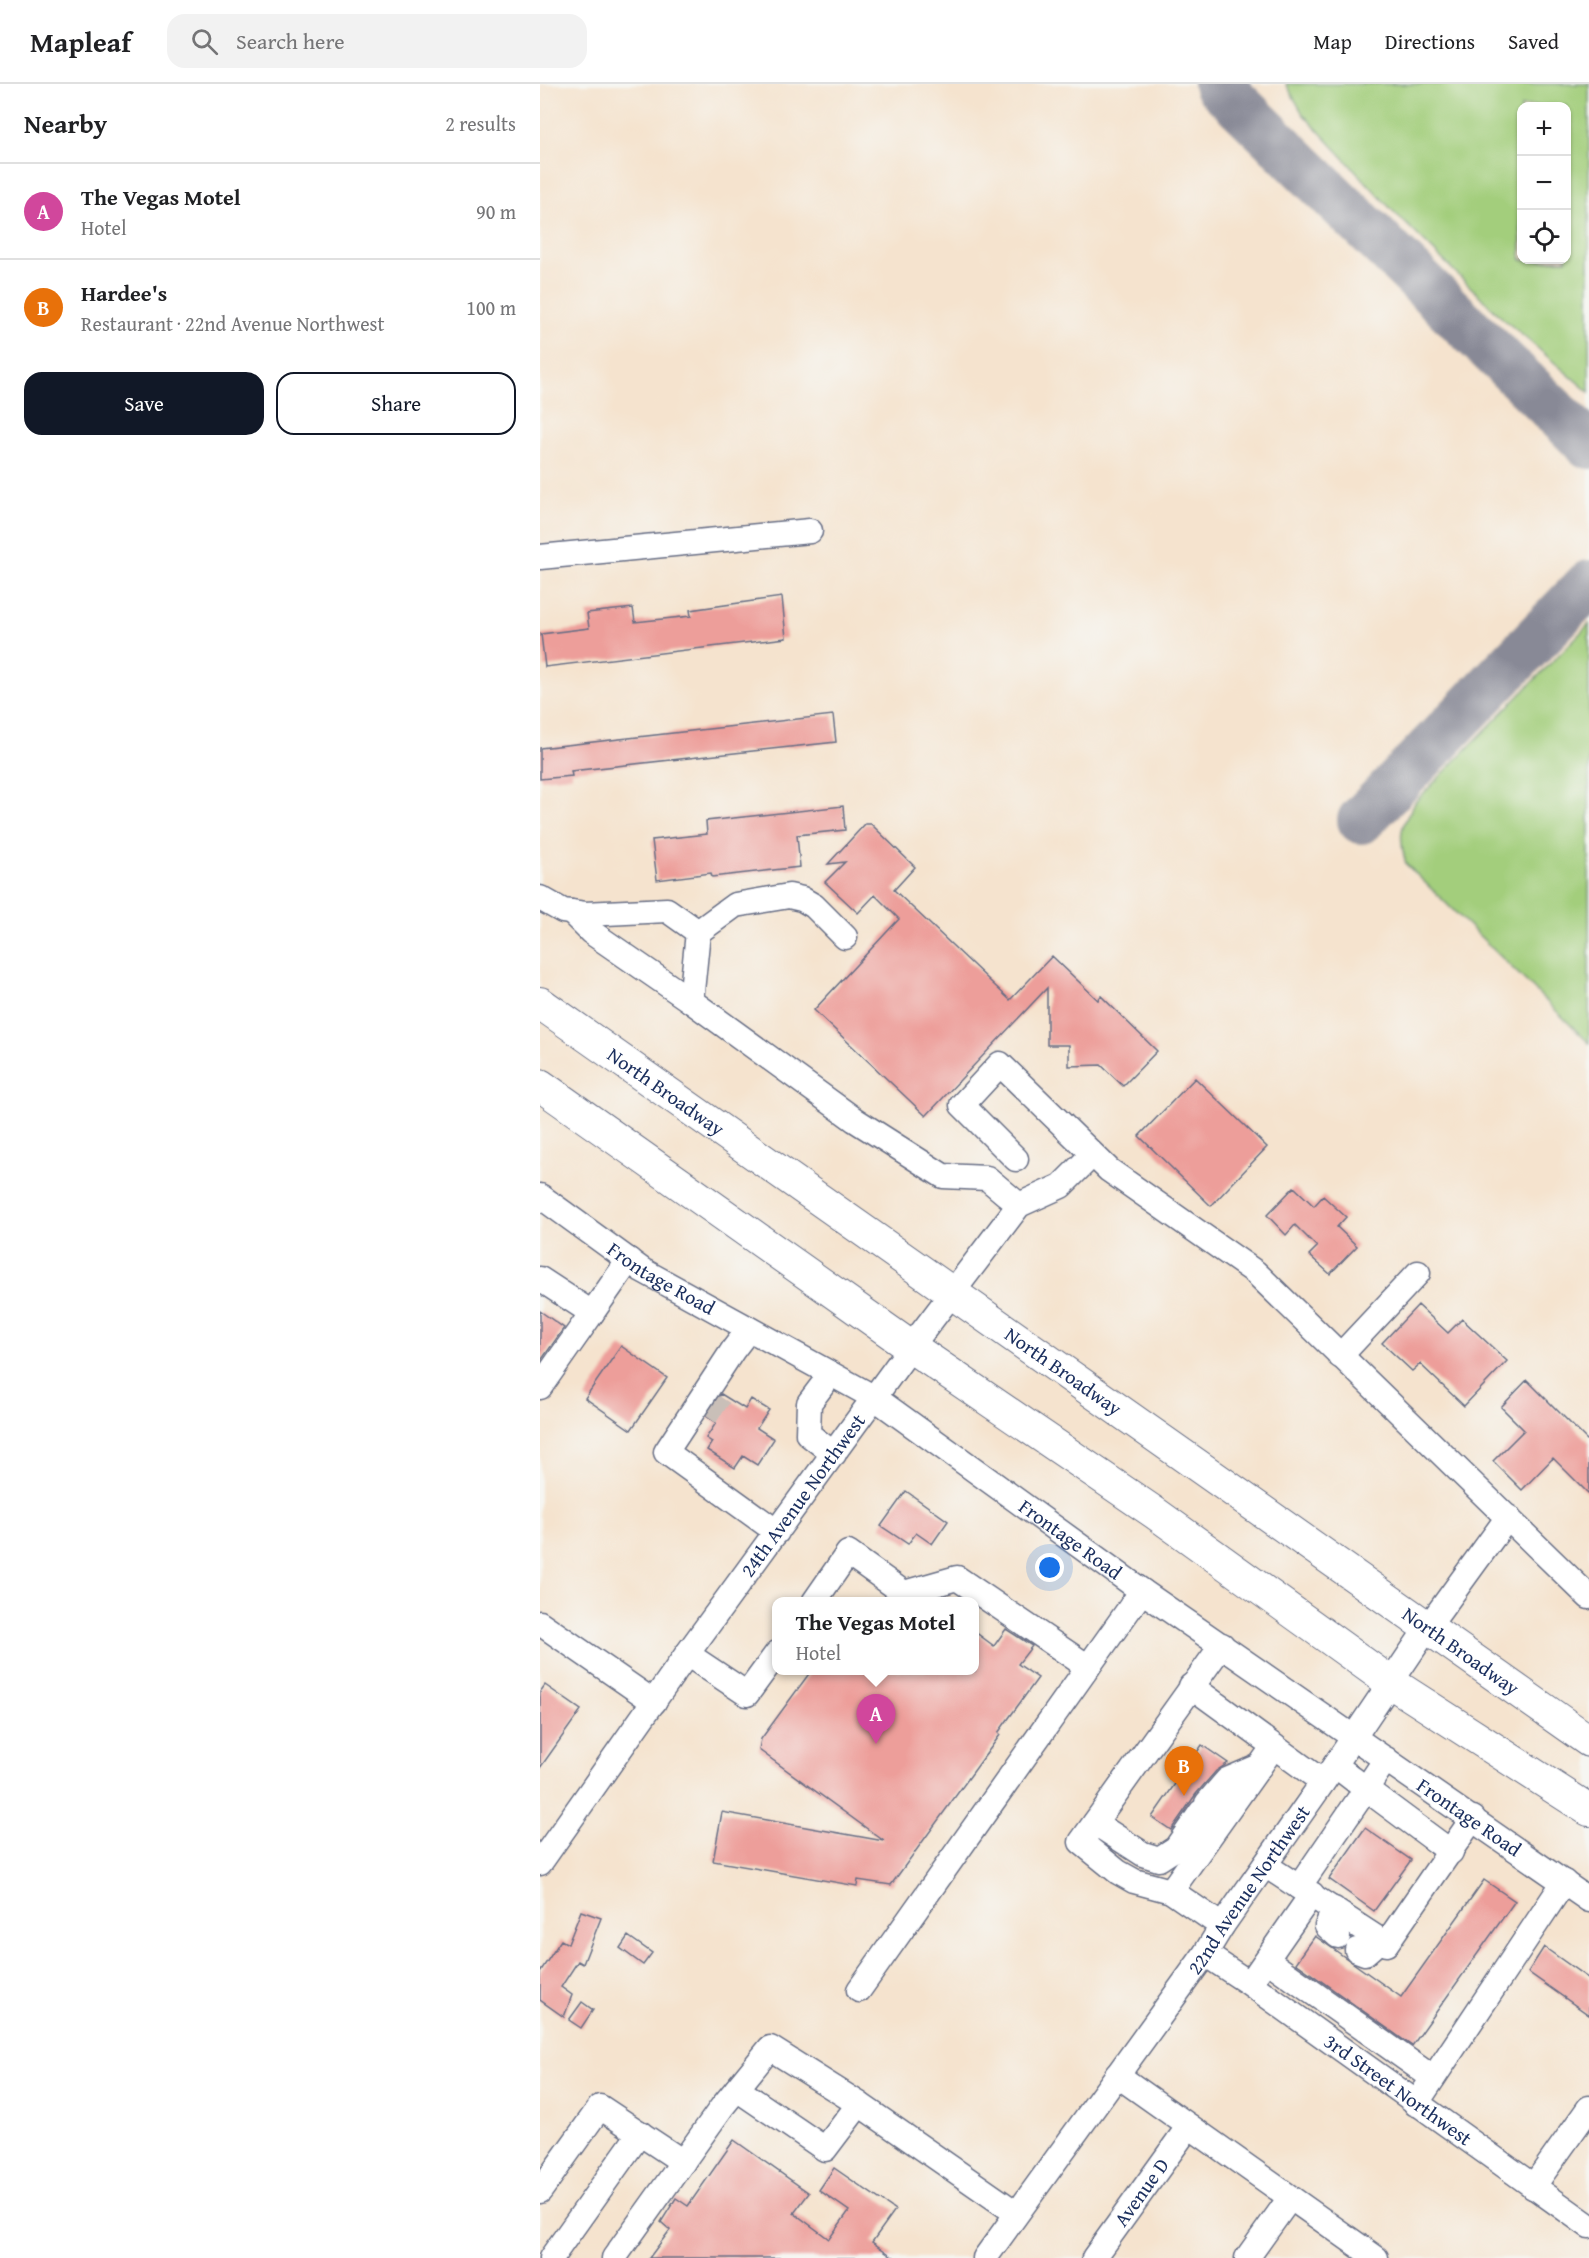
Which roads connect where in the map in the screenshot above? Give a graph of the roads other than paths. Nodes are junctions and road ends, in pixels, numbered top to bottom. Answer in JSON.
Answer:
{"nodes":[{"id":1,"x":810,"y":531,"type":"dead end"},
{"id":2,"x":540,"y":557,"type":"edge"},
{"id":3,"x":540,"y":898,"type":"edge"},
{"id":4,"x":571,"y":912,"type":"junction"},
{"id":5,"x":698,"y":932,"type":"junction"},
{"id":6,"x":845,"y":937,"type":"dead end"},
{"id":7,"x":691,"y":1001,"type":"junction"},
{"id":8,"x":540,"y":1003,"type":"edge"},
{"id":9,"x":540,"y":1085,"type":"edge"},
{"id":10,"x":1092,"y":1155,"type":"junction"},
{"id":11,"x":1016,"y":1159,"type":"dead end"},
{"id":12,"x":540,"y":1197,"type":"edge"},
{"id":13,"x":1018,"y":1205,"type":"junction"},
{"id":14,"x":629,"y":1260,"type":"junction"},
{"id":15,"x":1418,"y":1273,"type":"dead end"},
{"id":16,"x":540,"y":1279,"type":"edge"},
{"id":17,"x":952,"y":1293,"type":"junction"},
{"id":18,"x":592,"y":1312,"type":"junction"},
{"id":19,"x":749,"y":1329,"type":"junction"},
{"id":20,"x":911,"y":1347,"type":"junction"},
{"id":21,"x":733,"y":1350,"type":"junction"},
{"id":22,"x":1340,"y":1356,"type":"junction"},
{"id":23,"x":831,"y":1374,"type":"junction"},
{"id":24,"x":540,"y":1387,"type":"edge"},
{"id":25,"x":721,"y":1394,"type":"tunnel mouth"},
{"id":26,"x":875,"y":1398,"type":"junction"},
{"id":27,"x":705,"y":1416,"type":"tunnel mouth"},
{"id":28,"x":671,"y":1444,"type":"junction"},
{"id":29,"x":834,"y":1454,"type":"junction"},
{"id":30,"x":1508,"y":1517,"type":"junction"},
{"id":31,"x":777,"y":1532,"type":"junction"},
{"id":32,"x":1142,"y":1591,"type":"junction"},
{"id":33,"x":817,"y":1597,"type":"edge"},
{"id":34,"x":1589,"y":1597,"type":"edge"},
{"id":35,"x":540,"y":1623,"type":"edge"},
{"id":36,"x":1428,"y":1627,"type":"junction"},
{"id":37,"x":1222,"y":1644,"type":"junction"},
{"id":38,"x":687,"y":1654,"type":"junction"},
{"id":39,"x":772,"y":1660,"type":"edge"},
{"id":40,"x":1088,"y":1667,"type":"junction"},
{"id":41,"x":1390,"y":1682,"type":"junction"},
{"id":42,"x":1191,"y":1686,"type":"junction"},
{"id":43,"x":654,"y":1702,"type":"junction"},
{"id":44,"x":1354,"y":1737,"type":"junction"},
{"id":45,"x":1589,"y":1741,"type":"edge"},
{"id":46,"x":1274,"y":1746,"type":"junction"},
{"id":47,"x":1386,"y":1759,"type":"junction"},
{"id":48,"x":1260,"y":1766,"type":"junction"},
{"id":49,"x":1329,"y":1773,"type":"junction"},
{"id":50,"x":1366,"y":1789,"type":"junction"},
{"id":51,"x":1589,"y":1810,"type":"edge"},
{"id":52,"x":1473,"y":1818,"type":"junction"},
{"id":53,"x":1095,"y":1823,"type":"junction"},
{"id":54,"x":1451,"y":1851,"type":"junction"},
{"id":55,"x":540,"y":1863,"type":"edge"},
{"id":56,"x":1265,"y":1865,"type":"junction"},
{"id":57,"x":1564,"y":1882,"type":"junction"},
{"id":58,"x":1171,"y":1891,"type":"junction"},
{"id":59,"x":1306,"y":1891,"type":"junction"},
{"id":60,"x":1589,"y":1900,"type":"edge"},
{"id":61,"x":1334,"y":1909,"type":"junction"},
{"id":62,"x":1222,"y":1926,"type":"junction"},
{"id":63,"x":1380,"y":1940,"type":"junction"},
{"id":64,"x":1205,"y":1954,"type":"junction"},
{"id":65,"x":1267,"y":1960,"type":"junction"},
{"id":66,"x":1249,"y":1983,"type":"junction"},
{"id":67,"x":859,"y":1990,"type":"dead end"},
{"id":68,"x":1117,"y":2075,"type":"junction"},
{"id":69,"x":1433,"y":2079,"type":"junction"},
{"id":70,"x":737,"y":2088,"type":"junction"},
{"id":71,"x":858,"y":2104,"type":"junction"},
{"id":72,"x":1416,"y":2104,"type":"junction"},
{"id":73,"x":1589,"y":2108,"type":"edge"},
{"id":74,"x":1189,"y":2126,"type":"junction"},
{"id":75,"x":640,"y":2133,"type":"junction"},
{"id":76,"x":683,"y":2162,"type":"junction"},
{"id":77,"x":1533,"y":2187,"type":"junction"},
{"id":78,"x":540,"y":2191,"type":"edge"},
{"id":79,"x":1290,"y":2198,"type":"junction"},
{"id":80,"x":1017,"y":2213,"type":"junction"},
{"id":81,"x":1589,"y":2226,"type":"edge"},
{"id":82,"x":540,"y":2253,"type":"edge"},
{"id":83,"x":549,"y":2258,"type":"edge"},
{"id":84,"x":614,"y":2258,"type":"edge"},
{"id":85,"x":986,"y":2258,"type":"edge"},
{"id":86,"x":1094,"y":2258,"type":"edge"},
{"id":87,"x":1247,"y":2258,"type":"edge"},
{"id":88,"x":1376,"y":2258,"type":"edge"}],
"edges":[{"from":1,"to":2,"type":"street"},
{"from":3,"to":4,"type":"street"},
{"from":4,"to":5,"type":"street"},
{"from":4,"to":7,"type":"street"},
{"from":5,"to":6,"type":"street"},
{"from":5,"to":7,"type":"street"},
{"from":7,"to":13,"type":"street"},
{"from":8,"to":17,"type":"main road","name":"North Broadway"},
{"from":9,"to":20,"type":"main road"},
{"from":10,"to":11,"type":"street"},
{"from":10,"to":13,"type":"street","name":"24th Avenue Northwest"},
{"from":10,"to":22,"type":"street"},
{"from":12,"to":14,"type":"street","name":"Frontage Road"},
{"from":13,"to":17,"type":"street","name":"24th Avenue Northwest"},
{"from":14,"to":18,"type":"street"},
{"from":14,"to":19,"type":"street","name":"Frontage Road"},
{"from":15,"to":22,"type":"street"},
{"from":16,"to":18,"type":"street"},
{"from":17,"to":20,"type":"street","name":"24th Avenue Northwest"},
{"from":17,"to":36,"type":"main road","name":"North Broadway"},
{"from":18,"to":24,"type":"street"},
{"from":19,"to":21,"type":"street"},
{"from":19,"to":23,"type":"street","name":"Frontage Road"},
{"from":20,"to":26,"type":"street","name":"24th Avenue Northwest"},
{"from":20,"to":41,"type":"main road"},
{"from":21,"to":25,"type":"street"},
{"from":21,"to":28,"type":"street"},
{"from":22,"to":30,"type":"street"},
{"from":23,"to":26,"type":"street","name":"Frontage Road"},
{"from":23,"to":29,"type":"street"},
{"from":26,"to":29,"type":"street","name":"24th Avenue Northwest"},
{"from":26,"to":32,"type":"street","name":"Frontage Road"},
{"from":27,"to":28,"type":"street"},
{"from":28,"to":31,"type":"street"},
{"from":29,"to":31,"type":"street","name":"24th Avenue Northwest"},
{"from":30,"to":34,"type":"street"},
{"from":30,"to":36,"type":"street","name":"22nd Avenue Northwest"},
{"from":31,"to":38,"type":"street","name":"24th Avenue Northwest"},
{"from":32,"to":37,"type":"street","name":"Frontage Road"},
{"from":32,"to":40,"type":"street"},
{"from":33,"to":40,"type":"street"},
{"from":35,"to":43,"type":"street"},
{"from":36,"to":41,"type":"street","name":"22nd Avenue Northwest"},
{"from":36,"to":45,"type":"main road","name":"North Broadway"},
{"from":37,"to":42,"type":"street"},
{"from":37,"to":44,"type":"street","name":"Frontage Road"},
{"from":38,"to":39,"type":"street"},
{"from":38,"to":43,"type":"street","name":"24th Avenue Northwest"},
{"from":40,"to":67,"type":"street"},
{"from":41,"to":44,"type":"street","name":"22nd Avenue Northwest"},
{"from":41,"to":51,"type":"main road"},
{"from":42,"to":46,"type":"street"},
{"from":42,"to":53,"type":"street"},
{"from":43,"to":55,"type":"street","name":"24th Avenue Northwest"},
{"from":44,"to":47,"type":"street","name":"Frontage Road"},
{"from":44,"to":49,"type":"street","name":"22nd Avenue Northwest"},
{"from":46,"to":48,"type":"street"},
{"from":46,"to":49,"type":"street"},
{"from":47,"to":50,"type":"street"},
{"from":47,"to":52,"type":"street","name":"Frontage Road"},
{"from":48,"to":53,"type":"street"},
{"from":48,"to":58,"type":"street"},
{"from":49,"to":50,"type":"street"},
{"from":49,"to":56,"type":"street","name":"22nd Avenue Northwest"},
{"from":50,"to":54,"type":"street"},
{"from":50,"to":59,"type":"street"},
{"from":52,"to":54,"type":"street"},
{"from":52,"to":57,"type":"street","name":"Frontage Road"},
{"from":53,"to":58,"type":"street"},
{"from":54,"to":63,"type":"street"},
{"from":56,"to":59,"type":"street"},
{"from":56,"to":62,"type":"street","name":"22nd Avenue Northwest"},
{"from":57,"to":60,"type":"street","name":"Frontage Road"},
{"from":57,"to":69,"type":"street"},
{"from":58,"to":62,"type":"street"},
{"from":59,"to":61,"type":"street"},
{"from":59,"to":65,"type":"street"},
{"from":61,"to":63,"type":"street"},
{"from":61,"to":63,"type":"street"},
{"from":62,"to":64,"type":"street","name":"22nd Avenue Northwest"},
{"from":64,"to":66,"type":"street","name":"3rd Street Northwest"},
{"from":64,"to":68,"type":"street","name":"22nd Avenue Northwest"},
{"from":65,"to":66,"type":"street"},
{"from":65,"to":69,"type":"street"},
{"from":66,"to":72,"type":"street","name":"3rd Street Northwest"},
{"from":68,"to":74,"type":"street"},
{"from":68,"to":80,"type":"street","name":"22nd Avenue Northwest"},
{"from":69,"to":72,"type":"street"},
{"from":70,"to":71,"type":"street"},
{"from":70,"to":71,"type":"street"},
{"from":70,"to":76,"type":"street"},
{"from":71,"to":80,"type":"street"},
{"from":72,"to":77,"type":"street","name":"3rd Street Northwest"},
{"from":73,"to":77,"type":"street"},
{"from":74,"to":79,"type":"street"},
{"from":74,"to":86,"type":"street","name":"Avenue D"},
{"from":75,"to":76,"type":"street"},
{"from":75,"to":78,"type":"street"},
{"from":75,"to":83,"type":"street"},
{"from":76,"to":84,"type":"street"},
{"from":77,"to":81,"type":"street","name":"3rd Street Northwest"},
{"from":79,"to":87,"type":"street"},
{"from":79,"to":88,"type":"street"},
{"from":80,"to":85,"type":"street","name":"22nd Avenue Northwest"},
{"from":82,"to":83,"type":"street"}]}
